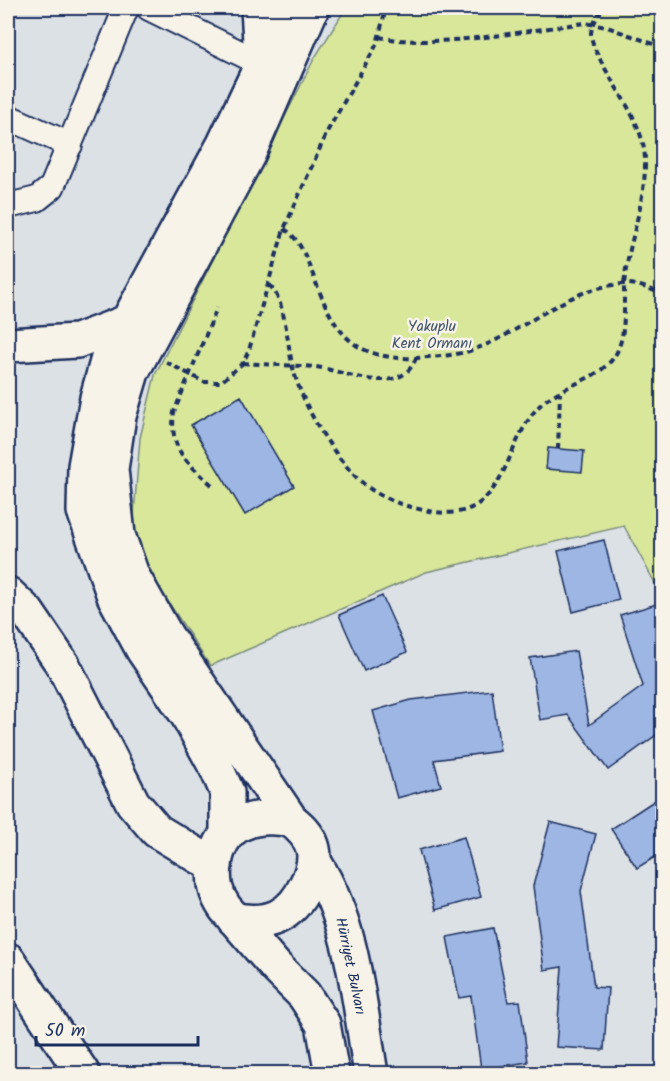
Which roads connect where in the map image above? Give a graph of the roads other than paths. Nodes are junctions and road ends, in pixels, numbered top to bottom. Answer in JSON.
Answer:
{"nodes":[{"id":1,"x":126,"y":8,"type":"edge"},
{"id":2,"x":149,"y":8,"type":"edge"},
{"id":3,"x":258,"y":8,"type":"edge"},
{"id":4,"x":285,"y":8,"type":"edge"},
{"id":5,"x":312,"y":8,"type":"edge"},
{"id":6,"x":332,"y":8,"type":"edge"},
{"id":7,"x":262,"y":64,"type":"junction"},
{"id":8,"x":275,"y":94,"type":"junction"},
{"id":9,"x":8,"y":117,"type":"edge"},
{"id":10,"x":70,"y":145,"type":"junction"},
{"id":11,"x":8,"y":206,"type":"edge"},
{"id":12,"x":127,"y":322,"type":"junction"},
{"id":13,"x":8,"y":345,"type":"edge"},
{"id":14,"x":8,"y":594,"type":"edge"},
{"id":15,"x":291,"y":820,"type":"junction"},
{"id":16,"x":227,"y":836,"type":"junction"},
{"id":17,"x":315,"y":863,"type":"junction"},
{"id":18,"x":215,"y":866,"type":"junction"},
{"id":19,"x":234,"y":919,"type":"junction"},
{"id":20,"x":8,"y":960,"type":"edge"},
{"id":21,"x":83,"y":1074,"type":"edge"},
{"id":22,"x":332,"y":1074,"type":"edge"},
{"id":23,"x":371,"y":1074,"type":"edge"}],
"edges":[{"from":1,"to":10,"type":"street"},
{"from":2,"to":7,"type":"street"},
{"from":3,"to":7,"type":"main road"},
{"from":4,"to":7,"type":"main road"},
{"from":5,"to":8,"type":"main road"},
{"from":6,"to":8,"type":"main road"},
{"from":7,"to":12,"type":"main road"},
{"from":8,"to":15,"type":"main road"},
{"from":9,"to":10,"type":"street"},
{"from":10,"to":11,"type":"street"},
{"from":12,"to":13,"type":"main road"},
{"from":12,"to":16,"type":"main road"},
{"from":14,"to":18,"type":"main road"},
{"from":15,"to":16,"type":"main road"},
{"from":15,"to":17,"type":"main road"},
{"from":16,"to":18,"type":"main road"},
{"from":17,"to":19,"type":"main road"},
{"from":17,"to":23,"type":"main road","name":"Hürriyet Bulvarı"},
{"from":18,"to":19,"type":"main road"},
{"from":19,"to":22,"type":"main road"},
{"from":20,"to":21,"type":"main road"}]}
